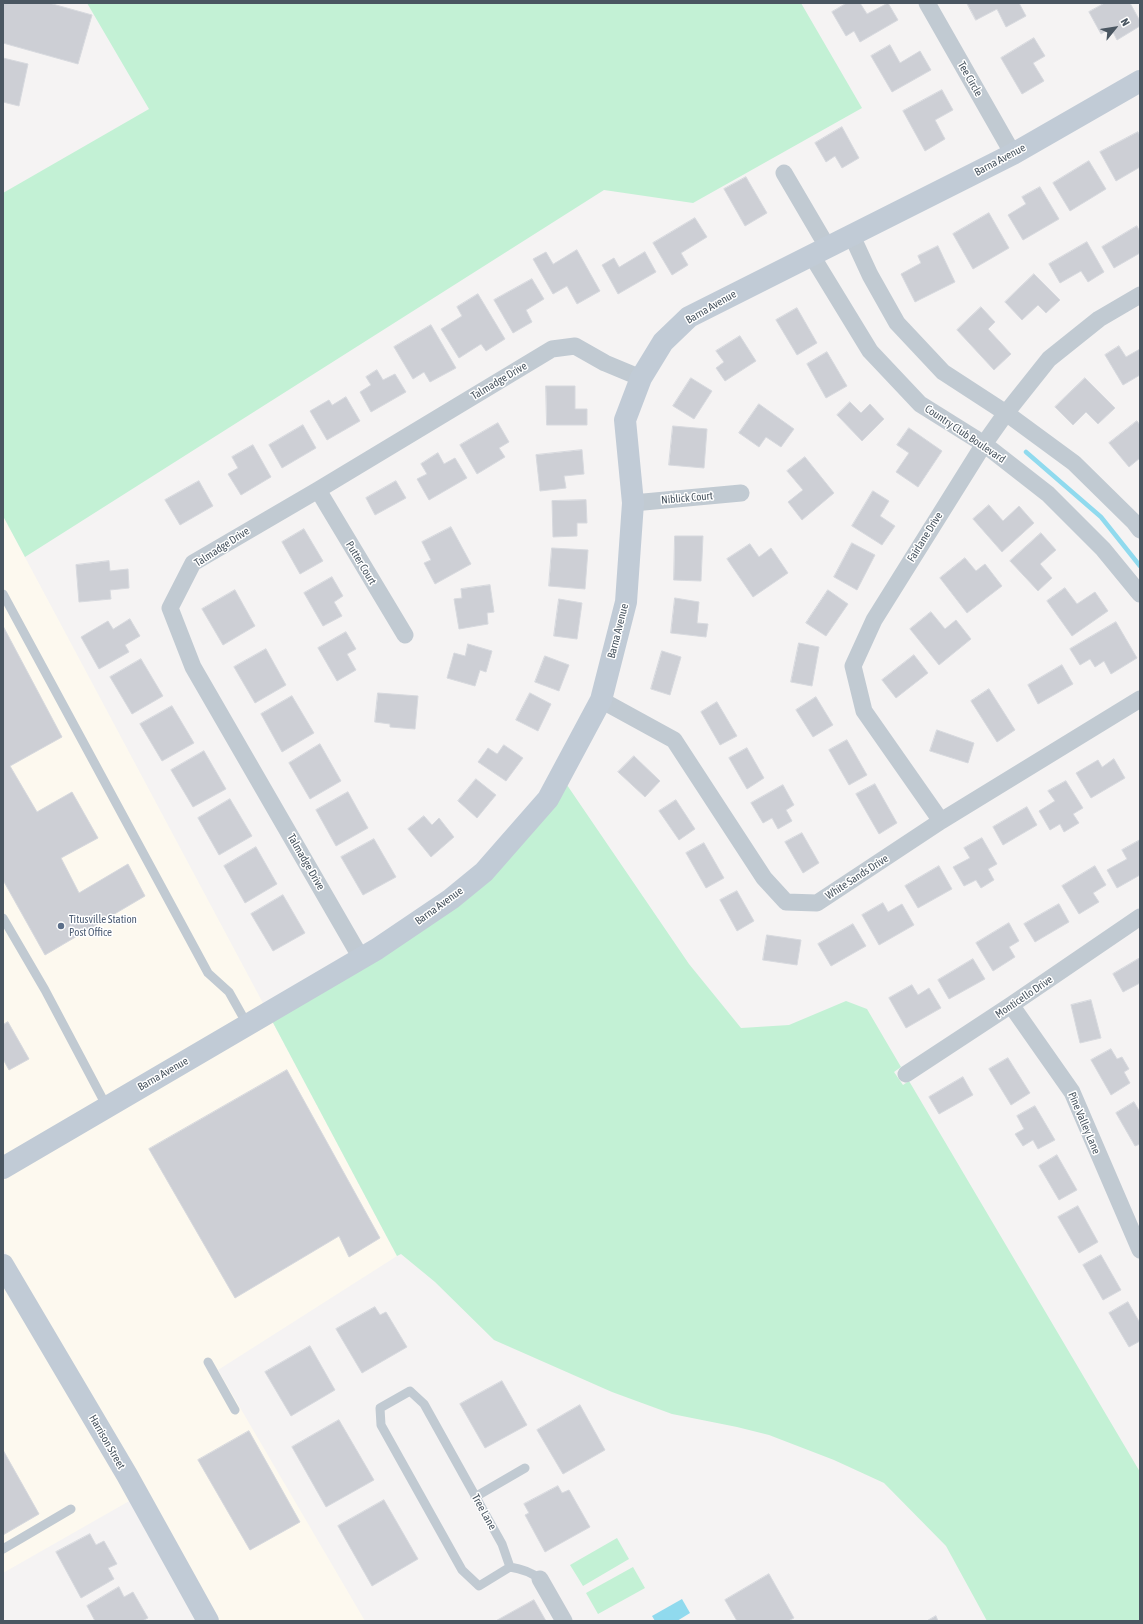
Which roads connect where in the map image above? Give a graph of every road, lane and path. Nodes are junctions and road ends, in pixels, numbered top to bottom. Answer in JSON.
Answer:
{"nodes":[{"id":1,"x":927,"y":3,"type":"edge"},
{"id":2,"x":1140,"y":80,"type":"edge"},
{"id":3,"x":1013,"y":154,"type":"junction"},
{"id":4,"x":784,"y":173,"type":"dead end"},
{"id":5,"x":852,"y":236,"type":"junction"},
{"id":6,"x":820,"y":252,"type":"junction"},
{"id":7,"x":1140,"y":295,"type":"edge"},
{"id":8,"x":641,"y":378,"type":"junction"},
{"id":9,"x":1006,"y":413,"type":"junction"},
{"id":10,"x":984,"y":444,"type":"junction"},
{"id":11,"x":318,"y":490,"type":"junction"},
{"id":12,"x":741,"y":493,"type":"dead end"},
{"id":13,"x":633,"y":503,"type":"junction"},
{"id":14,"x":1138,"y":523,"type":"edge"},
{"id":15,"x":3,"y":594,"type":"edge"},
{"id":16,"x":1140,"y":594,"type":"edge"},
{"id":17,"x":405,"y":636,"type":"dead end"},
{"id":18,"x":1140,"y":699,"type":"edge"},
{"id":19,"x":601,"y":700,"type":"junction"},
{"id":20,"x":941,"y":821,"type":"junction"},
{"id":21,"x":1140,"y":917,"type":"edge"},
{"id":22,"x":3,"y":918,"type":"edge"},
{"id":23,"x":361,"y":958,"type":"junction"},
{"id":24,"x":1011,"y":1005,"type":"junction"},
{"id":25,"x":247,"y":1024,"type":"junction"},
{"id":26,"x":906,"y":1074,"type":"dead end"},
{"id":27,"x":107,"y":1107,"type":"junction"},
{"id":28,"x":3,"y":1168,"type":"edge"},
{"id":29,"x":1140,"y":1250,"type":"edge"},
{"id":30,"x":3,"y":1265,"type":"edge"},
{"id":31,"x":208,"y":1362,"type":"dead end"},
{"id":32,"x":236,"y":1410,"type":"dead end"},
{"id":33,"x":525,"y":1468,"type":"dead end"},
{"id":34,"x":475,"y":1496,"type":"junction"},
{"id":35,"x":70,"y":1509,"type":"dead end"},
{"id":36,"x":3,"y":1549,"type":"edge"},
{"id":37,"x":510,"y":1567,"type":"junction"},
{"id":38,"x":540,"y":1579,"type":"joint"},
{"id":39,"x":208,"y":1621,"type":"edge"},
{"id":40,"x":564,"y":1621,"type":"edge"}],
"edges":[{"from":1,"to":3,"type":"street","name":"Tee Circle"},
{"from":2,"to":3,"type":"street","name":"Barna Avenue"},
{"from":3,"to":5,"type":"street","name":"Barna Avenue"},
{"from":4,"to":6,"type":"street","name":"Country Club Boulevard"},
{"from":5,"to":6,"type":"street","name":"Barna Avenue"},
{"from":5,"to":9,"type":"street"},
{"from":6,"to":8,"type":"street","name":"Barna Avenue"},
{"from":6,"to":10,"type":"street","name":"Country Club Boulevard"},
{"from":7,"to":9,"type":"street","name":"Fairlane Drive"},
{"from":8,"to":11,"type":"street","name":"Talmadge Drive"},
{"from":8,"to":13,"type":"street","name":"Barna Avenue"},
{"from":9,"to":10,"type":"street","name":"Fairlane Drive"},
{"from":9,"to":14,"type":"street"},
{"from":10,"to":16,"type":"street","name":"Country Club Boulevard"},
{"from":10,"to":20,"type":"street","name":"Fairlane Drive"},
{"from":11,"to":17,"type":"street","name":"Putter Court"},
{"from":11,"to":23,"type":"street","name":"Talmadge Drive"},
{"from":12,"to":13,"type":"street","name":"Niblick Court"},
{"from":13,"to":19,"type":"street","name":"Barna Avenue"},
{"from":15,"to":25,"type":"lane"},
{"from":18,"to":20,"type":"street","name":"White Sands Drive"},
{"from":19,"to":20,"type":"street","name":"White Sands Drive"},
{"from":19,"to":23,"type":"street","name":"Barna Avenue"},
{"from":21,"to":24,"type":"street","name":"Monticello Drive"},
{"from":22,"to":27,"type":"lane"},
{"from":23,"to":25,"type":"street","name":"Barna Avenue"},
{"from":24,"to":26,"type":"street","name":"Monticello Drive"},
{"from":24,"to":29,"type":"street","name":"Pine Valley Lane"},
{"from":25,"to":27,"type":"street","name":"Barna Avenue"},
{"from":27,"to":28,"type":"street","name":"Barna Avenue"},
{"from":30,"to":39,"type":"street","name":"Harrison Street"},
{"from":31,"to":32,"type":"lane"},
{"from":33,"to":34,"type":"lane"},
{"from":34,"to":37,"type":"lane","name":"Tree Lane"},
{"from":34,"to":37,"type":"lane","name":"Tree Lane"},
{"from":35,"to":36,"type":"lane"},
{"from":37,"to":38,"type":"lane"},
{"from":38,"to":40,"type":"street"}]}
